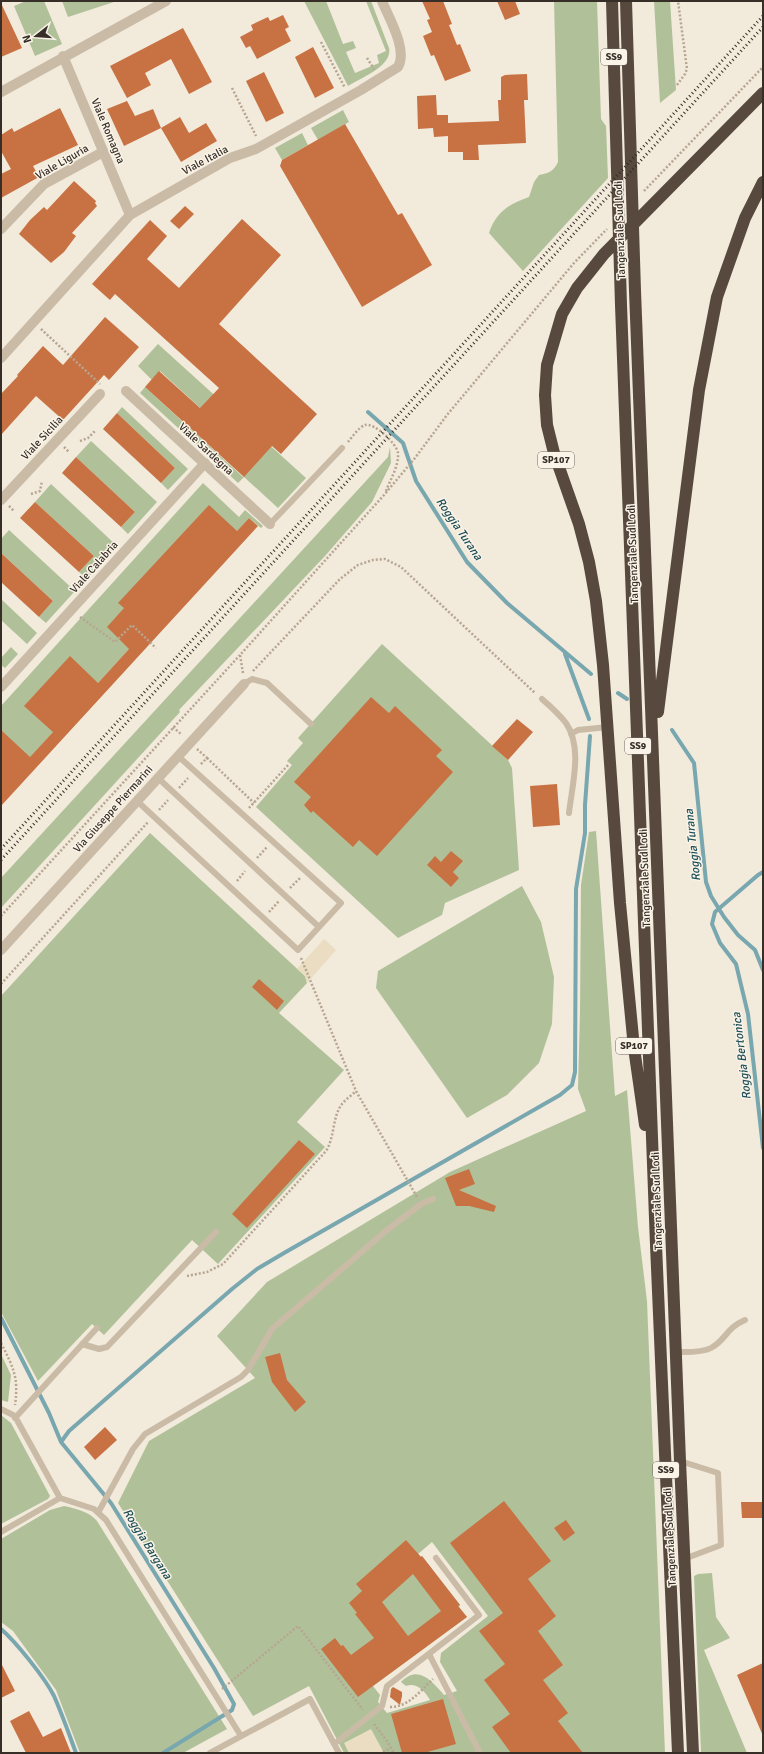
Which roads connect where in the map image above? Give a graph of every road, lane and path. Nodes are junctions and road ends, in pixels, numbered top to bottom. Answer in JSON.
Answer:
{"nodes":[{"id":1,"x":166,"y":1,"type":"edge"},
{"id":2,"x":382,"y":1,"type":"edge"},
{"id":3,"x":612,"y":1,"type":"edge"},
{"id":4,"x":626,"y":1,"type":"edge"},
{"id":5,"x":678,"y":1,"type":"edge"},
{"id":6,"x":321,"y":42,"type":"dead end"},
{"id":7,"x":63,"y":56,"type":"junction"},
{"id":8,"x":677,"y":85,"type":"dead end"},
{"id":9,"x":232,"y":88,"type":"dead end"},
{"id":10,"x":1,"y":92,"type":"edge"},
{"id":11,"x":763,"y":93,"type":"edge"},
{"id":12,"x":349,"y":96,"type":"junction"},
{"id":13,"x":262,"y":146,"type":"junction"},
{"id":14,"x":103,"y":152,"type":"junction"},
{"id":15,"x":763,"y":182,"type":"edge"},
{"id":16,"x":130,"y":215,"type":"junction"},
{"id":17,"x":1,"y":229,"type":"edge"},
{"id":18,"x":33,"y":322,"type":"junction"},
{"id":19,"x":1,"y":358,"type":"edge"},
{"id":20,"x":126,"y":391,"type":"dead end"},
{"id":21,"x":100,"y":394,"type":"joint"},
{"id":22,"x":95,"y":431,"type":"dead end"},
{"id":23,"x":80,"y":441,"type":"dead end"},
{"id":24,"x":342,"y":448,"type":"joint"},
{"id":25,"x":415,"y":458,"type":"dead end"},
{"id":26,"x":205,"y":463,"type":"junction"},
{"id":27,"x":42,"y":481,"type":"dead end"},
{"id":28,"x":31,"y":494,"type":"dead end"},
{"id":29,"x":384,"y":495,"type":"junction"},
{"id":30,"x":1,"y":500,"type":"edge"},
{"id":31,"x":270,"y":524,"type":"joint"},
{"id":32,"x":71,"y":610,"type":"junction"},
{"id":33,"x":156,"y":648,"type":"dead end"},
{"id":34,"x":240,"y":655,"type":"junction"},
{"id":35,"x":244,"y":684,"type":"junction"},
{"id":36,"x":1,"y":687,"type":"edge"},
{"id":37,"x":542,"y":699,"type":"joint"},
{"id":38,"x":311,"y":724,"type":"dead end"},
{"id":39,"x":173,"y":727,"type":"junction"},
{"id":40,"x":608,"y":727,"type":"junction"},
{"id":41,"x":571,"y":734,"type":"junction"},
{"id":42,"x":190,"y":743,"type":"junction"},
{"id":43,"x":654,"y":747,"type":"junction"},
{"id":44,"x":178,"y":756,"type":"junction"},
{"id":45,"x":207,"y":758,"type":"junction"},
{"id":46,"x":289,"y":764,"type":"dead end"},
{"id":47,"x":195,"y":771,"type":"junction"},
{"id":48,"x":158,"y":778,"type":"junction"},
{"id":49,"x":175,"y":793,"type":"junction"},
{"id":50,"x":137,"y":801,"type":"junction"},
{"id":51,"x":254,"y":803,"type":"junction"},
{"id":52,"x":569,"y":813,"type":"dead end"},
{"id":53,"x":243,"y":815,"type":"junction"},
{"id":54,"x":153,"y":816,"type":"junction"},
{"id":55,"x":1,"y":916,"type":"edge"},
{"id":56,"x":319,"y":927,"type":"junction"},
{"id":57,"x":1,"y":950,"type":"edge"},
{"id":58,"x":298,"y":950,"type":"junction"},
{"id":59,"x":1,"y":984,"type":"edge"},
{"id":60,"x":356,"y":1091,"type":"junction"},
{"id":61,"x":411,"y":1186,"type":"dead end"},
{"id":62,"x":654,"y":1188,"type":"junction"},
{"id":63,"x":433,"y":1199,"type":"dead end"},
{"id":64,"x":216,"y":1232,"type":"dead end"},
{"id":65,"x":171,"y":1279,"type":"junction"},
{"id":66,"x":745,"y":1320,"type":"dead end"},
{"id":67,"x":97,"y":1328,"type":"dead end"},
{"id":68,"x":1,"y":1343,"type":"edge"},
{"id":69,"x":82,"y":1344,"type":"junction"},
{"id":70,"x":676,"y":1352,"type":"junction"},
{"id":71,"x":1,"y":1409,"type":"edge"},
{"id":72,"x":14,"y":1417,"type":"junction"},
{"id":73,"x":680,"y":1461,"type":"junction"},
{"id":74,"x":60,"y":1498,"type":"junction"},
{"id":75,"x":99,"y":1512,"type":"junction"},
{"id":76,"x":1,"y":1532,"type":"edge"},
{"id":77,"x":436,"y":1558,"type":"dead end"},
{"id":78,"x":684,"y":1559,"type":"junction"},
{"id":79,"x":429,"y":1654,"type":"junction"},
{"id":80,"x":439,"y":1673,"type":"junction"},
{"id":81,"x":221,"y":1690,"type":"dead end"},
{"id":82,"x":382,"y":1706,"type":"junction"},
{"id":83,"x":368,"y":1717,"type":"junction"},
{"id":84,"x":241,"y":1736,"type":"junction"},
{"id":85,"x":334,"y":1744,"type":"junction"},
{"id":86,"x":391,"y":1748,"type":"junction"},
{"id":87,"x":384,"y":1752,"type":"dead end"},
{"id":88,"x":210,"y":1753,"type":"edge"},
{"id":89,"x":339,"y":1753,"type":"edge"},
{"id":90,"x":394,"y":1753,"type":"edge"},
{"id":91,"x":480,"y":1753,"type":"edge"},
{"id":92,"x":678,"y":1753,"type":"edge"},
{"id":93,"x":693,"y":1753,"type":"edge"}],
"edges":[{"from":1,"to":7,"type":"street"},
{"from":2,"to":12,"type":"street","name":"Viale Italia"},
{"from":3,"to":62,"type":"highway","name":"Tangenziale Sud Lodi","number":"SS9"},
{"from":4,"to":43,"type":"highway","name":"Tangenziale Sud Lodi","number":"SS9"},
{"from":5,"to":8,"type":"path"},
{"from":6,"to":12,"type":"path"},
{"from":7,"to":10,"type":"street"},
{"from":7,"to":14,"type":"street","name":"Viale Romagna"},
{"from":9,"to":13,"type":"path"},
{"from":11,"to":40,"type":"highway","number":"SP107"},
{"from":12,"to":13,"type":"street","name":"Viale Italia"},
{"from":13,"to":16,"type":"street","name":"Viale Italia"},
{"from":14,"to":16,"type":"street","name":"Viale Romagna"},
{"from":14,"to":17,"type":"street","name":"Viale Liguria"},
{"from":15,"to":43,"type":"highway"},
{"from":16,"to":18,"type":"street","name":"Viale Italia"},
{"from":18,"to":19,"type":"street","name":"Viale Italia"},
{"from":18,"to":21,"type":"path"},
{"from":20,"to":26,"type":"street","name":"Viale Sardegna"},
{"from":21,"to":30,"type":"street","name":"Viale Sicilia"},
{"from":22,"to":23,"type":"path"},
{"from":24,"to":29,"type":"path"},
{"from":24,"to":31,"type":"lane"},
{"from":25,"to":29,"type":"path"},
{"from":26,"to":31,"type":"street","name":"Viale Sardegna"},
{"from":26,"to":32,"type":"street","name":"Viale Calabria"},
{"from":27,"to":28,"type":"path"},
{"from":29,"to":34,"type":"path"},
{"from":32,"to":33,"type":"path"},
{"from":32,"to":36,"type":"street","name":"Viale Calabria"},
{"from":34,"to":35,"type":"path"},
{"from":34,"to":39,"type":"path"},
{"from":35,"to":37,"type":"path"},
{"from":35,"to":38,"type":"lane"},
{"from":35,"to":42,"type":"street","name":"Via Giuseppe Piermarini"},
{"from":37,"to":41,"type":"lane"},
{"from":39,"to":42,"type":"path"},
{"from":39,"to":55,"type":"path"},
{"from":40,"to":41,"type":"lane"},
{"from":40,"to":62,"type":"highway","number":"SP107"},
{"from":41,"to":52,"type":"lane"},
{"from":42,"to":44,"type":"street","name":"Via Giuseppe Piermarini"},
{"from":42,"to":45,"type":"path"},
{"from":43,"to":70,"type":"highway","name":"Tangenziale Sud Lodi","number":"SS9"},
{"from":44,"to":47,"type":"lane"},
{"from":44,"to":48,"type":"street","name":"Via Giuseppe Piermarini"},
{"from":45,"to":47,"type":"path"},
{"from":45,"to":51,"type":"path"},
{"from":46,"to":51,"type":"path"},
{"from":47,"to":49,"type":"path"},
{"from":47,"to":53,"type":"lane"},
{"from":48,"to":49,"type":"lane"},
{"from":48,"to":50,"type":"street","name":"Via Giuseppe Piermarini"},
{"from":49,"to":54,"type":"path"},
{"from":49,"to":56,"type":"lane"},
{"from":50,"to":54,"type":"lane"},
{"from":50,"to":57,"type":"street","name":"Via Giuseppe Piermarini"},
{"from":51,"to":53,"type":"path"},
{"from":53,"to":56,"type":"lane"},
{"from":54,"to":58,"type":"lane"},
{"from":54,"to":59,"type":"path"},
{"from":56,"to":58,"type":"lane"},
{"from":58,"to":60,"type":"path"},
{"from":60,"to":61,"type":"path"},
{"from":60,"to":65,"type":"path"},
{"from":62,"to":92,"type":"highway","name":"Tangenziale Sud Lodi","number":"SS9"},
{"from":63,"to":75,"type":"lane"},
{"from":64,"to":65,"type":"lane"},
{"from":65,"to":69,"type":"lane"},
{"from":66,"to":70,"type":"lane"},
{"from":67,"to":69,"type":"lane"},
{"from":68,"to":72,"type":"path"},
{"from":69,"to":72,"type":"lane"},
{"from":70,"to":73,"type":"highway","name":"Tangenziale Sud Lodi","number":"SS9"},
{"from":71,"to":72,"type":"lane"},
{"from":72,"to":74,"type":"lane"},
{"from":73,"to":78,"type":"highway","name":"Tangenziale Sud Lodi","number":"SS9"},
{"from":73,"to":78,"type":"lane"},
{"from":74,"to":75,"type":"lane"},
{"from":74,"to":76,"type":"lane"},
{"from":75,"to":84,"type":"lane"},
{"from":77,"to":79,"type":"lane"},
{"from":78,"to":93,"type":"highway","name":"Tangenziale Sud Lodi","number":"SS9"},
{"from":79,"to":80,"type":"lane"},
{"from":79,"to":82,"type":"lane"},
{"from":80,"to":82,"type":"path"},
{"from":80,"to":91,"type":"lane"},
{"from":81,"to":83,"type":"path"},
{"from":82,"to":83,"type":"lane"},
{"from":83,"to":85,"type":"lane"},
{"from":83,"to":86,"type":"path"},
{"from":84,"to":85,"type":"lane"},
{"from":84,"to":88,"type":"lane"},
{"from":85,"to":89,"type":"lane"},
{"from":86,"to":87,"type":"path"},
{"from":86,"to":90,"type":"path"}]}
